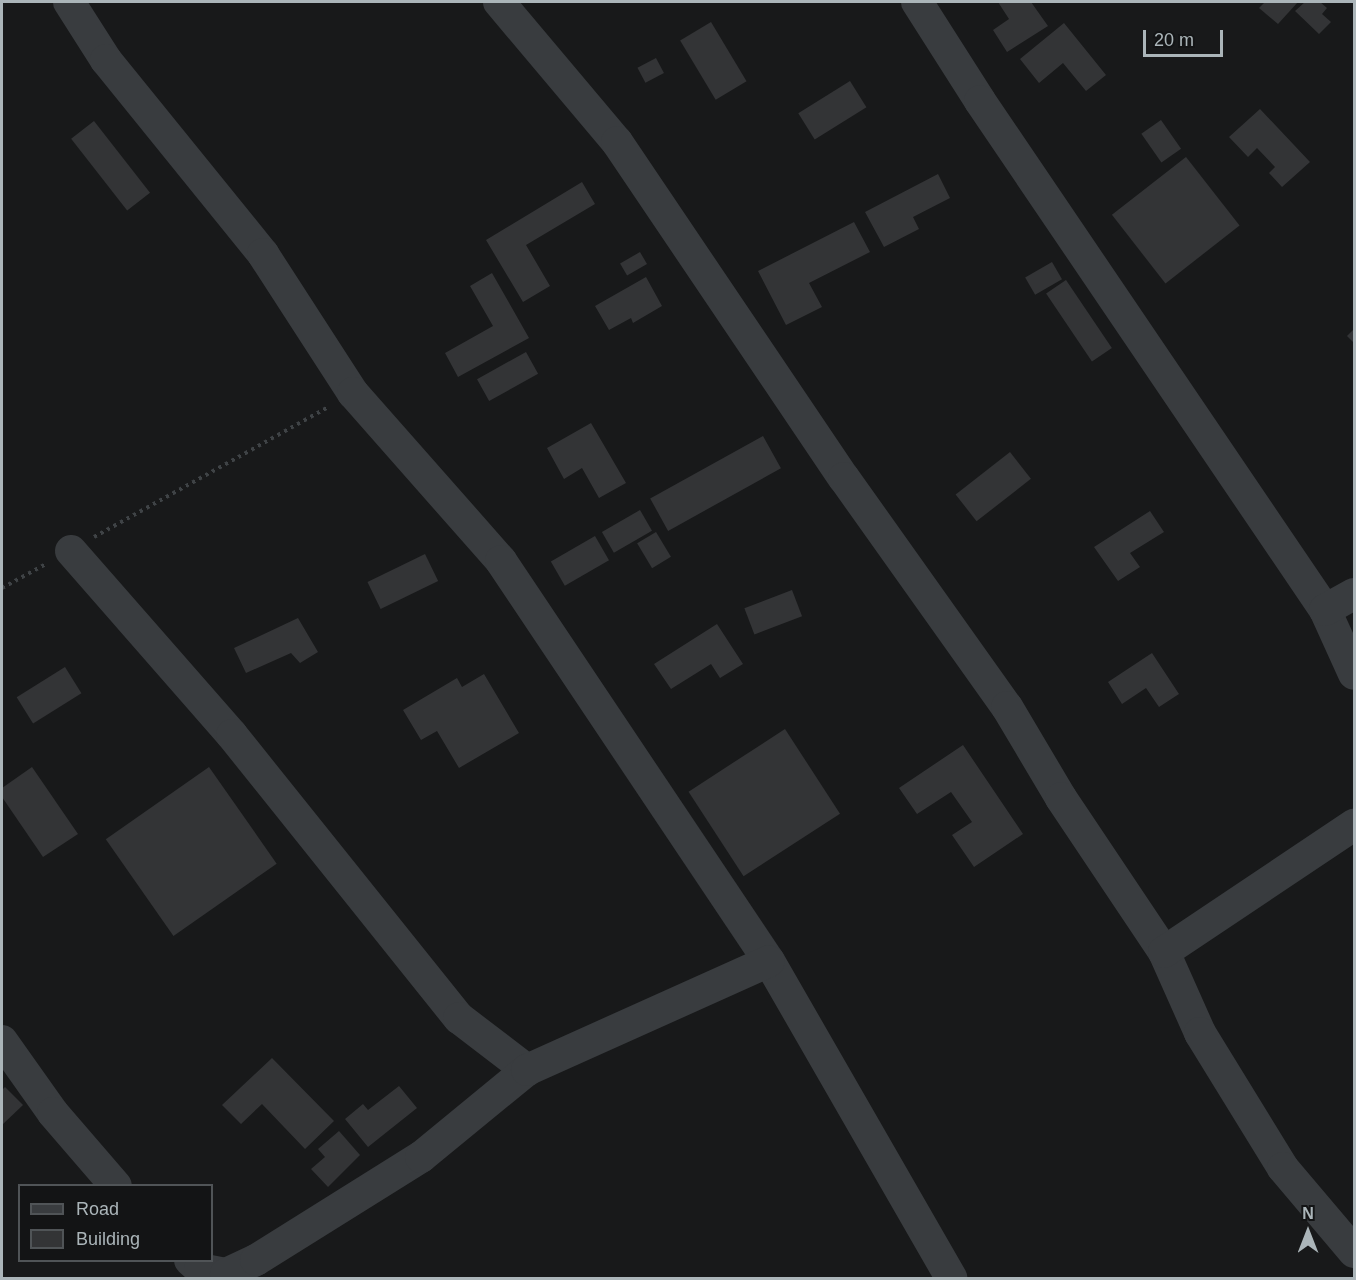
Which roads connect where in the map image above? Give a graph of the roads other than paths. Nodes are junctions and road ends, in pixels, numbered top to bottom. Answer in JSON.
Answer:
{"nodes":[{"id":1,"x":69,"y":2,"type":"edge"},
{"id":2,"x":500,"y":2,"type":"edge"},
{"id":3,"x":917,"y":2,"type":"edge"},
{"id":4,"x":71,"y":551,"type":"road end"},
{"id":5,"x":1354,"y":594,"type":"edge"},
{"id":6,"x":1325,"y":610,"type":"junction"},
{"id":7,"x":1354,"y":674,"type":"edge"},
{"id":8,"x":1354,"y":825,"type":"edge"},
{"id":9,"x":1164,"y":952,"type":"junction"},
{"id":10,"x":769,"y":961,"type":"junction"},
{"id":11,"x":2,"y":1041,"type":"edge"},
{"id":12,"x":527,"y":1070,"type":"junction"},
{"id":13,"x":115,"y":1184,"type":"edge"},
{"id":14,"x":1354,"y":1252,"type":"edge"},
{"id":15,"x":192,"y":1262,"type":"edge"},
{"id":16,"x":951,"y":1278,"type":"edge"}],
"edges":[{"from":1,"to":10,"type":"street"},
{"from":2,"to":9,"type":"street"},
{"from":3,"to":6,"type":"street"},
{"from":4,"to":12,"type":"street"},
{"from":5,"to":6,"type":"street"},
{"from":6,"to":7,"type":"street"},
{"from":8,"to":9,"type":"street"},
{"from":9,"to":14,"type":"street"},
{"from":10,"to":12,"type":"street"},
{"from":10,"to":16,"type":"street"},
{"from":11,"to":13,"type":"street"},
{"from":12,"to":15,"type":"street"}]}
